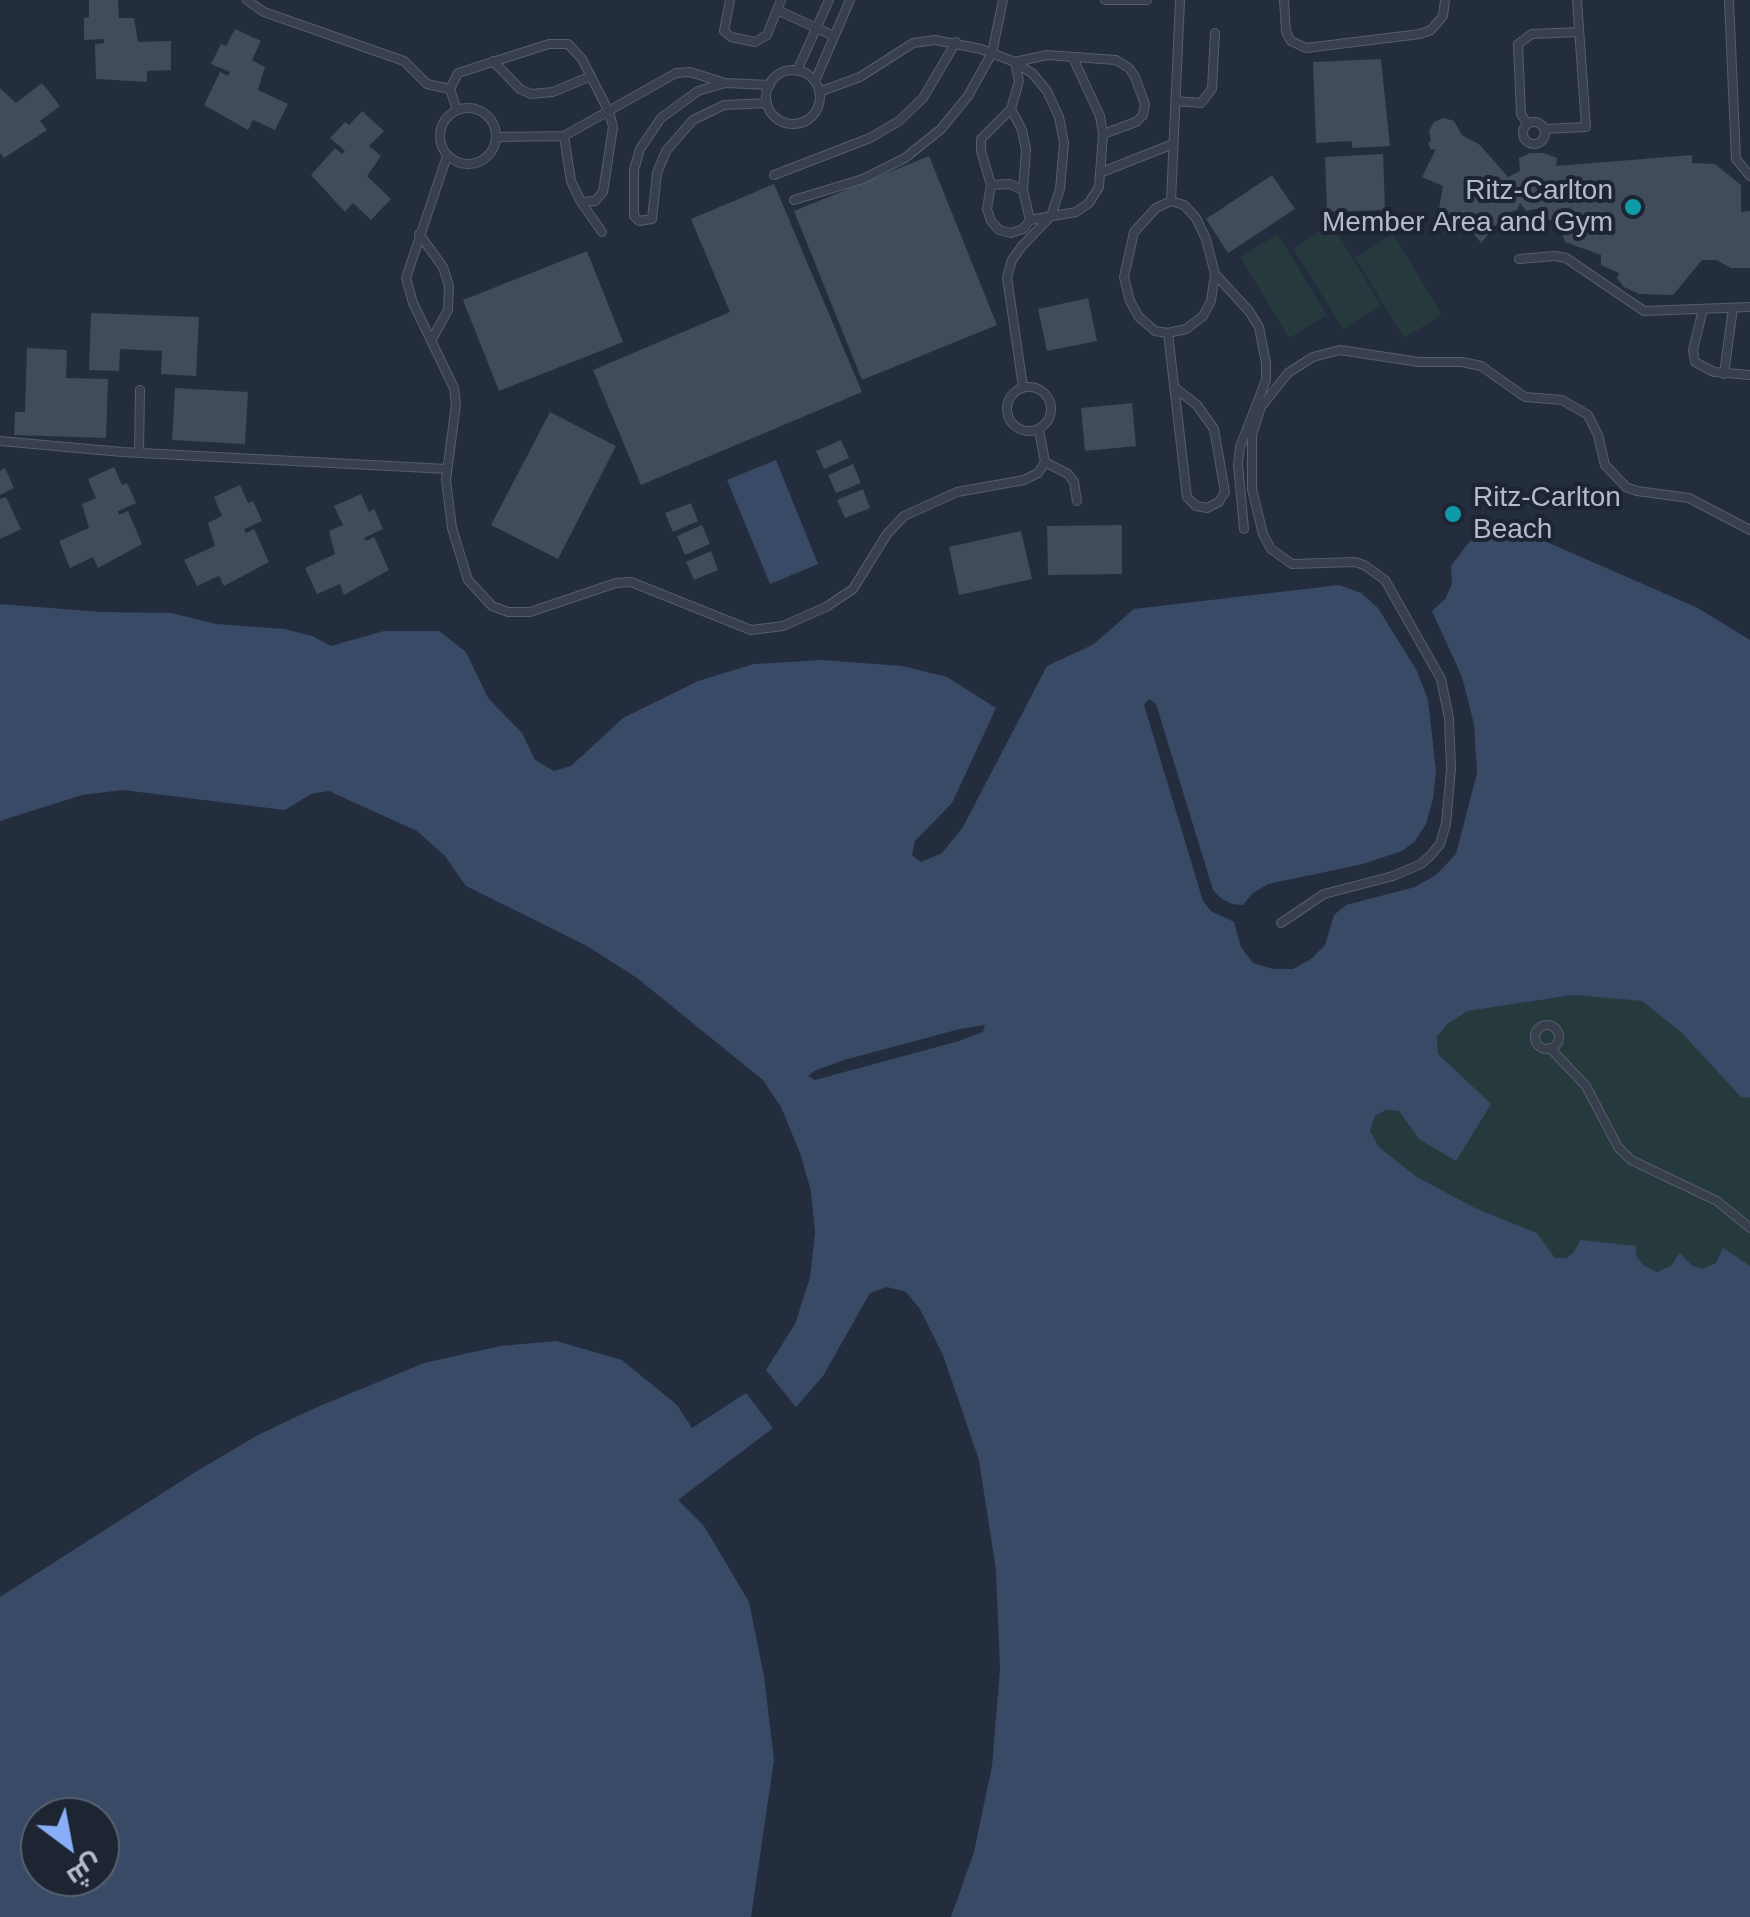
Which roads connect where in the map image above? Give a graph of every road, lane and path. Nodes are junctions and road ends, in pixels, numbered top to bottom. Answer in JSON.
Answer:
{"nodes":[{"id":1,"x":247,"y":0,"type":"edge"},
{"id":2,"x":730,"y":0,"type":"edge"},
{"id":3,"x":828,"y":0,"type":"edge"},
{"id":4,"x":850,"y":0,"type":"edge"},
{"id":5,"x":1003,"y":0,"type":"edge"},
{"id":6,"x":1106,"y":0,"type":"edge"},
{"id":7,"x":1147,"y":0,"type":"edge"},
{"id":8,"x":1180,"y":0,"type":"edge"},
{"id":9,"x":1284,"y":0,"type":"edge"},
{"id":10,"x":1444,"y":0,"type":"edge"},
{"id":11,"x":1577,"y":0,"type":"edge"},
{"id":12,"x":1729,"y":0,"type":"edge"},
{"id":13,"x":779,"y":5,"type":"edge"},
{"id":14,"x":817,"y":28,"type":"junction"},
{"id":15,"x":1579,"y":32,"type":"junction"},
{"id":16,"x":1215,"y":33,"type":"dead end"},
{"id":17,"x":834,"y":36,"type":"junction"},
{"id":18,"x":956,"y":42,"type":"junction"},
{"id":19,"x":992,"y":53,"type":"junction"},
{"id":20,"x":1074,"y":58,"type":"junction"},
{"id":21,"x":493,"y":61,"type":"junction"},
{"id":22,"x":1015,"y":62,"type":"junction"},
{"id":23,"x":796,"y":71,"type":"junction"},
{"id":24,"x":590,"y":76,"type":"junction"},
{"id":25,"x":815,"y":81,"type":"junction"},
{"id":26,"x":724,"y":83,"type":"junction"},
{"id":27,"x":770,"y":84,"type":"junction"},
{"id":28,"x":450,"y":90,"type":"junction"},
{"id":29,"x":819,"y":92,"type":"junction"},
{"id":30,"x":1175,"y":101,"type":"junction"},
{"id":31,"x":767,"y":103,"type":"junction"},
{"id":32,"x":1011,"y":108,"type":"junction"},
{"id":33,"x":456,"y":110,"type":"junction"},
{"id":34,"x":608,"y":112,"type":"junction"},
{"id":35,"x":1527,"y":123,"type":"junction"},
{"id":36,"x":1544,"y":128,"type":"junction"},
{"id":37,"x":1103,"y":134,"type":"junction"},
{"id":38,"x":564,"y":136,"type":"junction"},
{"id":39,"x":497,"y":137,"type":"junction"},
{"id":40,"x":1173,"y":144,"type":"junction"},
{"id":41,"x":447,"y":156,"type":"junction"},
{"id":42,"x":1102,"y":172,"type":"junction"},
{"id":43,"x":774,"y":175,"type":"dead end"},
{"id":44,"x":1750,"y":176,"type":"edge"},
{"id":45,"x":990,"y":185,"type":"junction"},
{"id":46,"x":1023,"y":190,"type":"junction"},
{"id":47,"x":794,"y":200,"type":"dead end"},
{"id":48,"x":581,"y":202,"type":"junction"},
{"id":49,"x":1171,"y":202,"type":"junction"},
{"id":50,"x":1051,"y":216,"type":"junction"},
{"id":51,"x":1030,"y":220,"type":"junction"},
{"id":52,"x":602,"y":232,"type":"dead end"},
{"id":53,"x":419,"y":234,"type":"junction"},
{"id":54,"x":1520,"y":258,"type":"dead end"},
{"id":55,"x":1215,"y":274,"type":"junction"},
{"id":56,"x":1750,"y":306,"type":"edge"},
{"id":57,"x":1733,"y":308,"type":"junction"},
{"id":58,"x":1703,"y":309,"type":"junction"},
{"id":59,"x":1168,"y":333,"type":"junction"},
{"id":60,"x":432,"y":340,"type":"junction"},
{"id":61,"x":1724,"y":374,"type":"junction"},
{"id":62,"x":1750,"y":375,"type":"edge"},
{"id":63,"x":1266,"y":380,"type":"junction"},
{"id":64,"x":1275,"y":385,"type":"junction"},
{"id":65,"x":1023,"y":387,"type":"junction"},
{"id":66,"x":1175,"y":388,"type":"junction"},
{"id":67,"x":140,"y":390,"type":"dead end"},
{"id":68,"x":1039,"y":430,"type":"junction"},
{"id":69,"x":0,"y":441,"type":"edge"},
{"id":70,"x":139,"y":452,"type":"junction"},
{"id":71,"x":1046,"y":462,"type":"junction"},
{"id":72,"x":447,"y":468,"type":"junction"},
{"id":73,"x":1077,"y":501,"type":"dead end"},
{"id":74,"x":1255,"y":503,"type":"junction"},
{"id":75,"x":1242,"y":506,"type":"junction"},
{"id":76,"x":1748,"y":525,"type":"edge"},
{"id":77,"x":1244,"y":530,"type":"dead end"},
{"id":78,"x":1281,"y":923,"type":"dead end"},
{"id":79,"x":1550,"y":1048,"type":"dead end"},
{"id":80,"x":1750,"y":1228,"type":"edge"}],
"edges":[{"from":1,"to":28,"type":"lane"},
{"from":2,"to":13,"type":"lane"},
{"from":3,"to":14,"type":"lane"},
{"from":4,"to":17,"type":"lane"},
{"from":5,"to":19,"type":"lane"},
{"from":6,"to":7,"type":"lane"},
{"from":8,"to":30,"type":"lane"},
{"from":9,"to":10,"type":"lane"},
{"from":11,"to":15,"type":"lane"},
{"from":12,"to":44,"type":"lane"},
{"from":13,"to":14,"type":"lane"},
{"from":14,"to":17,"type":"lane"},
{"from":14,"to":23,"type":"lane"},
{"from":15,"to":35,"type":"lane"},
{"from":15,"to":36,"type":"lane"},
{"from":16,"to":30,"type":"lane"},
{"from":17,"to":25,"type":"lane"},
{"from":18,"to":19,"type":"lane"},
{"from":18,"to":29,"type":"lane"},
{"from":18,"to":43,"type":"lane"},
{"from":19,"to":22,"type":"lane"},
{"from":19,"to":47,"type":"lane"},
{"from":20,"to":22,"type":"lane"},
{"from":20,"to":37,"type":"lane"},
{"from":20,"to":37,"type":"lane"},
{"from":21,"to":24,"type":"lane"},
{"from":21,"to":24,"type":"lane"},
{"from":21,"to":28,"type":"lane"},
{"from":22,"to":32,"type":"lane"},
{"from":22,"to":50,"type":"lane"},
{"from":23,"to":25,"type":"lane"},
{"from":23,"to":27,"type":"lane"},
{"from":24,"to":34,"type":"lane"},
{"from":25,"to":29,"type":"lane"},
{"from":26,"to":27,"type":"lane"},
{"from":26,"to":31,"type":"lane"},
{"from":26,"to":34,"type":"lane"},
{"from":27,"to":31,"type":"lane"},
{"from":28,"to":33,"type":"lane"},
{"from":29,"to":31,"type":"lane"},
{"from":30,"to":40,"type":"lane"},
{"from":32,"to":45,"type":"lane"},
{"from":32,"to":46,"type":"lane"},
{"from":33,"to":39,"type":"lane"},
{"from":33,"to":41,"type":"lane"},
{"from":34,"to":38,"type":"lane"},
{"from":34,"to":48,"type":"lane"},
{"from":35,"to":36,"type":"lane"},
{"from":35,"to":36,"type":"lane"},
{"from":37,"to":42,"type":"lane"},
{"from":38,"to":39,"type":"lane"},
{"from":38,"to":48,"type":"lane"},
{"from":39,"to":41,"type":"lane"},
{"from":40,"to":42,"type":"lane"},
{"from":40,"to":49,"type":"lane"},
{"from":41,"to":53,"type":"lane"},
{"from":42,"to":50,"type":"lane"},
{"from":45,"to":46,"type":"lane"},
{"from":45,"to":51,"type":"lane"},
{"from":46,"to":51,"type":"lane"},
{"from":48,"to":52,"type":"lane"},
{"from":49,"to":55,"type":"lane"},
{"from":49,"to":59,"type":"lane"},
{"from":50,"to":51,"type":"lane"},
{"from":50,"to":65,"type":"lane"},
{"from":53,"to":60,"type":"lane"},
{"from":53,"to":60,"type":"lane"},
{"from":54,"to":58,"type":"lane"},
{"from":55,"to":59,"type":"lane"},
{"from":55,"to":63,"type":"lane"},
{"from":56,"to":57,"type":"lane"},
{"from":57,"to":58,"type":"lane"},
{"from":57,"to":61,"type":"lane"},
{"from":58,"to":61,"type":"lane"},
{"from":59,"to":66,"type":"lane"},
{"from":60,"to":72,"type":"lane"},
{"from":61,"to":62,"type":"lane"},
{"from":63,"to":64,"type":"lane"},
{"from":63,"to":75,"type":"lane"},
{"from":64,"to":74,"type":"lane"},
{"from":64,"to":76,"type":"lane"},
{"from":65,"to":68,"type":"lane"},
{"from":65,"to":68,"type":"lane"},
{"from":66,"to":66,"type":"lane"},
{"from":67,"to":70,"type":"lane"},
{"from":68,"to":71,"type":"lane"},
{"from":69,"to":70,"type":"lane"},
{"from":70,"to":72,"type":"lane"},
{"from":71,"to":72,"type":"lane"},
{"from":71,"to":73,"type":"lane"},
{"from":74,"to":75,"type":"lane"},
{"from":74,"to":78,"type":"lane"},
{"from":75,"to":77,"type":"lane"},
{"from":79,"to":80,"type":"lane"}]}
